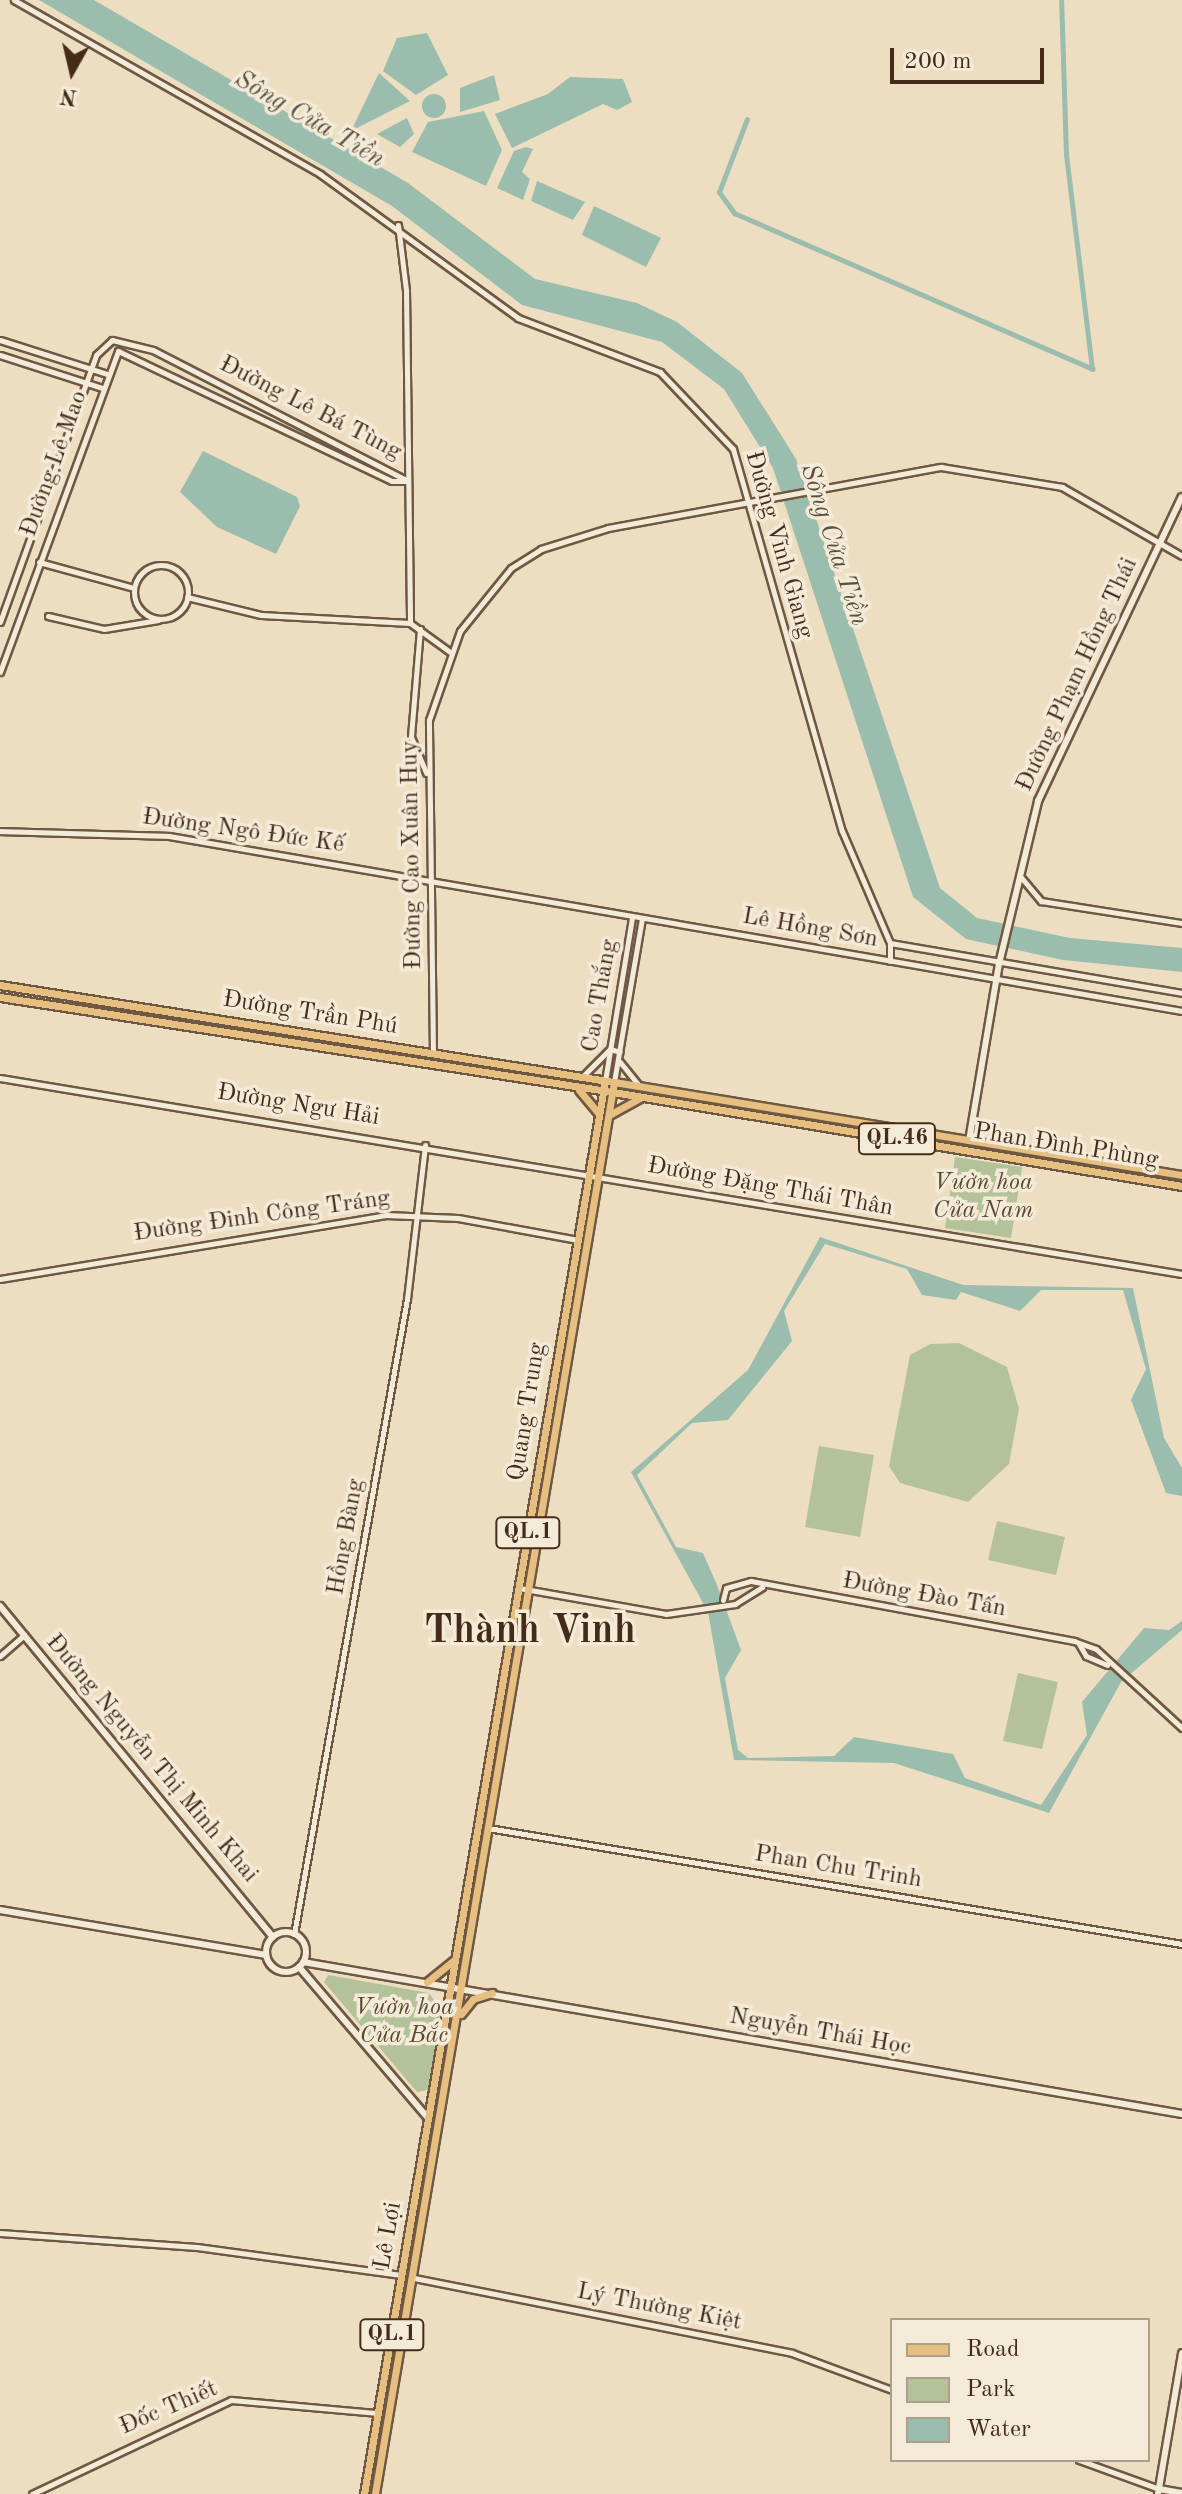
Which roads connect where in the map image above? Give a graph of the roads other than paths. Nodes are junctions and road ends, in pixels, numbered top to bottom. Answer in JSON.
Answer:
{"nodes":[{"id":1,"x":14,"y":0,"type":"edge"},
{"id":2,"x":398,"y":225,"type":"junction"},
{"id":3,"x":0,"y":340,"type":"edge"},
{"id":4,"x":126,"y":351,"type":"joint"},
{"id":5,"x":0,"y":355,"type":"edge"},
{"id":6,"x":96,"y":355,"type":"joint"},
{"id":7,"x":91,"y":369,"type":"junction"},
{"id":8,"x":107,"y":374,"type":"junction"},
{"id":9,"x":86,"y":383,"type":"junction"},
{"id":10,"x":102,"y":388,"type":"junction"},
{"id":11,"x":407,"y":481,"type":"junction"},
{"id":12,"x":1182,"y":497,"type":"edge"},
{"id":13,"x":748,"y":501,"type":"junction"},
{"id":14,"x":1161,"y":541,"type":"junction"},
{"id":15,"x":1182,"y":556,"type":"edge"},
{"id":16,"x":39,"y":562,"type":"junction"},
{"id":17,"x":134,"y":588,"type":"junction"},
{"id":18,"x":187,"y":597,"type":"junction"},
{"id":19,"x":48,"y":616,"type":"dead end"},
{"id":20,"x":163,"y":618,"type":"junction"},
{"id":21,"x":0,"y":620,"type":"edge"},
{"id":22,"x":410,"y":623,"type":"junction"},
{"id":23,"x":420,"y":629,"type":"junction"},
{"id":24,"x":450,"y":652,"type":"junction"},
{"id":25,"x":0,"y":672,"type":"edge"},
{"id":26,"x":428,"y":778,"type":"junction"},
{"id":27,"x":0,"y":831,"type":"edge"},
{"id":28,"x":1020,"y":876,"type":"junction"},
{"id":29,"x":433,"y":879,"type":"junction"},
{"id":30,"x":632,"y":918,"type":"junction"},
{"id":31,"x":642,"y":919,"type":"junction"},
{"id":32,"x":1182,"y":923,"type":"edge"},
{"id":33,"x":890,"y":943,"type":"junction"},
{"id":34,"x":890,"y":961,"type":"junction"},
{"id":35,"x":999,"y":964,"type":"junction"},
{"id":36,"x":622,"y":979,"type":"junction"},
{"id":37,"x":632,"y":980,"type":"junction"},
{"id":38,"x":996,"y":981,"type":"junction"},
{"id":39,"x":0,"y":985,"type":"edge"},
{"id":40,"x":1182,"y":993,"type":"edge"},
{"id":41,"x":0,"y":997,"type":"edge"},
{"id":42,"x":78,"y":997,"type":"junction"},
{"id":43,"x":76,"y":1009,"type":"junction"},
{"id":44,"x":159,"y":1010,"type":"junction"},
{"id":45,"x":1182,"y":1011,"type":"edge"},
{"id":46,"x":157,"y":1022,"type":"junction"},
{"id":47,"x":263,"y":1026,"type":"junction"},
{"id":48,"x":262,"y":1038,"type":"junction"},
{"id":49,"x":610,"y":1049,"type":"junction"},
{"id":50,"x":620,"y":1051,"type":"junction"},
{"id":51,"x":433,"y":1055,"type":"junction"},
{"id":52,"x":431,"y":1064,"type":"junction"},
{"id":53,"x":482,"y":1067,"type":"junction"},
{"id":54,"x":532,"y":1075,"type":"junction"},
{"id":55,"x":576,"y":1077,"type":"junction"},
{"id":56,"x":0,"y":1078,"type":"edge"},
{"id":57,"x":605,"y":1081,"type":"junction"},
{"id":58,"x":614,"y":1082,"type":"junction"},
{"id":59,"x":574,"y":1087,"type":"junction"},
{"id":60,"x":646,"y":1088,"type":"junction"},
{"id":61,"x":603,"y":1091,"type":"junction"},
{"id":62,"x":613,"y":1092,"type":"junction"},
{"id":63,"x":644,"y":1097,"type":"junction"},
{"id":64,"x":698,"y":1102,"type":"junction"},
{"id":65,"x":599,"y":1117,"type":"junction"},
{"id":66,"x":608,"y":1119,"type":"junction"},
{"id":67,"x":864,"y":1129,"type":"junction"},
{"id":68,"x":955,"y":1138,"type":"junction"},
{"id":69,"x":969,"y":1141,"type":"junction"},
{"id":70,"x":425,"y":1145,"type":"junction"},
{"id":71,"x":953,"y":1148,"type":"junction"},
{"id":72,"x":1115,"y":1164,"type":"junction"},
{"id":73,"x":589,"y":1175,"type":"junction"},
{"id":74,"x":1114,"y":1175,"type":"junction"},
{"id":75,"x":1182,"y":1175,"type":"edge"},
{"id":76,"x":599,"y":1177,"type":"junction"},
{"id":77,"x":1182,"y":1186,"type":"edge"},
{"id":78,"x":419,"y":1214,"type":"junction"},
{"id":79,"x":578,"y":1240,"type":"junction"},
{"id":80,"x":589,"y":1242,"type":"junction"},
{"id":81,"x":1182,"y":1274,"type":"edge"},
{"id":82,"x":0,"y":1279,"type":"edge"},
{"id":83,"x":563,"y":1324,"type":"junction"},
{"id":84,"x":574,"y":1327,"type":"junction"},
{"id":85,"x":533,"y":1505,"type":"junction"},
{"id":86,"x":544,"y":1506,"type":"junction"},
{"id":87,"x":762,"y":1587,"type":"junction"},
{"id":88,"x":519,"y":1588,"type":"junction"},
{"id":89,"x":529,"y":1590,"type":"junction"},
{"id":90,"x":721,"y":1601,"type":"junction"},
{"id":91,"x":0,"y":1606,"type":"edge"},
{"id":92,"x":24,"y":1635,"type":"junction"},
{"id":93,"x":1079,"y":1644,"type":"junction"},
{"id":94,"x":0,"y":1656,"type":"edge"},
{"id":95,"x":1108,"y":1666,"type":"junction"},
{"id":96,"x":1182,"y":1728,"type":"edge"},
{"id":97,"x":478,"y":1826,"type":"junction"},
{"id":98,"x":488,"y":1828,"type":"junction"},
{"id":99,"x":0,"y":1910,"type":"edge"},
{"id":100,"x":294,"y":1934,"type":"junction"},
{"id":101,"x":273,"y":1937,"type":"junction"},
{"id":102,"x":1182,"y":1944,"type":"edge"},
{"id":103,"x":458,"y":1947,"type":"junction"},
{"id":104,"x":266,"y":1955,"type":"junction"},
{"id":105,"x":301,"y":1964,"type":"junction"},
{"id":106,"x":427,"y":1982,"type":"junction"},
{"id":107,"x":451,"y":1986,"type":"junction"},
{"id":108,"x":462,"y":1987,"type":"junction"},
{"id":109,"x":492,"y":1993,"type":"junction"},
{"id":110,"x":457,"y":2023,"type":"junction"},
{"id":111,"x":1182,"y":2114,"type":"edge"},
{"id":112,"x":429,"y":2119,"type":"junction"},
{"id":113,"x":440,"y":2120,"type":"junction"},
{"id":114,"x":0,"y":2233,"type":"edge"},
{"id":115,"x":402,"y":2275,"type":"junction"},
{"id":116,"x":414,"y":2278,"type":"junction"},
{"id":117,"x":399,"y":2292,"type":"junction"},
{"id":118,"x":411,"y":2294,"type":"junction"},
{"id":119,"x":1182,"y":2353,"type":"edge"},
{"id":120,"x":890,"y":2389,"type":"edge"},
{"id":121,"x":378,"y":2413,"type":"junction"},
{"id":122,"x":389,"y":2415,"type":"junction"},
{"id":123,"x":1084,"y":2462,"type":"edge"},
{"id":124,"x":1159,"y":2492,"type":"edge"},
{"id":125,"x":1182,"y":2493,"type":"edge"},
{"id":126,"x":32,"y":2494,"type":"edge"},
{"id":127,"x":364,"y":2494,"type":"edge"},
{"id":128,"x":375,"y":2494,"type":"edge"}],
"edges":[{"from":1,"to":2,"type":"street","name":"Đường Vĩnh Giang"},
{"from":2,"to":11,"type":"street"},
{"from":2,"to":13,"type":"street","name":"Đường Vĩnh Giang"},
{"from":3,"to":7,"type":"street"},
{"from":4,"to":8,"type":"street","name":"Đường Lê Mao"},
{"from":4,"to":11,"type":"street","name":"Đường Lê Bá Tùng"},
{"from":5,"to":9,"type":"street"},
{"from":6,"to":7,"type":"street","name":"Đường Lê Mao"},
{"from":6,"to":11,"type":"street","name":"Đường Lê Bá Tùng"},
{"from":7,"to":8,"type":"street"},
{"from":7,"to":9,"type":"street","name":"Đường Lê Mao"},
{"from":8,"to":10,"type":"street","name":"Đường Lê Mao"},
{"from":9,"to":10,"type":"street"},
{"from":9,"to":21,"type":"street","name":"Đường Lê Mao"},
{"from":10,"to":16,"type":"street","name":"Đường Lê Mao"},
{"from":11,"to":22,"type":"street"},
{"from":12,"to":14,"type":"main road","name":"Đường Phạm Hồng Thái"},
{"from":13,"to":14,"type":"street","name":"Đường Cao Xuân Huy"},
{"from":13,"to":24,"type":"street","name":"Đường Cao Xuân Huy"},
{"from":13,"to":33,"type":"street","name":"Đường Vĩnh Giang"},
{"from":14,"to":15,"type":"street","name":"Đường Cao Xuân Huy"},
{"from":14,"to":28,"type":"main road","name":"Đường Phạm Hồng Thái"},
{"from":16,"to":17,"type":"street"},
{"from":16,"to":25,"type":"street","name":"Đường Lê Mao"},
{"from":17,"to":18,"type":"street"},
{"from":17,"to":20,"type":"street"},
{"from":18,"to":20,"type":"street"},
{"from":18,"to":22,"type":"street"},
{"from":19,"to":20,"type":"street"},
{"from":22,"to":23,"type":"street"},
{"from":23,"to":24,"type":"street"},
{"from":23,"to":26,"type":"street"},
{"from":24,"to":26,"type":"street","name":"Đường Cao Xuân Huy"},
{"from":26,"to":29,"type":"street","name":"Đường Cao Xuân Huy"},
{"from":27,"to":29,"type":"street","name":"Đường Ngô Đức Kế"},
{"from":28,"to":32,"type":"street"},
{"from":28,"to":35,"type":"main road","name":"Đường Phạm Hồng Thái"},
{"from":29,"to":30,"type":"street","name":"Lê Hồng Sơn"},
{"from":29,"to":51,"type":"street","name":"Đường Cao Xuân Huy"},
{"from":30,"to":31,"type":"street","name":"Lê Hồng Sơn"},
{"from":30,"to":36,"type":"street","name":"Cao Thắng"},
{"from":31,"to":34,"type":"street","name":"Lê Hồng Sơn"},
{"from":31,"to":37,"type":"street"},
{"from":33,"to":34,"type":"street","name":"Đường Vĩnh Giang"},
{"from":33,"to":35,"type":"street"},
{"from":34,"to":38,"type":"street","name":"Lê Hồng Sơn"},
{"from":35,"to":38,"type":"main road"},
{"from":35,"to":40,"type":"street"},
{"from":36,"to":37,"type":"street"},
{"from":36,"to":49,"type":"street","name":"Cao Thắng"},
{"from":37,"to":50,"type":"street"},
{"from":38,"to":45,"type":"street","name":"Lê Hồng Sơn"},
{"from":38,"to":69,"type":"main road"},
{"from":39,"to":42,"type":"main road","name":"Đường Trần Phú"},
{"from":41,"to":43,"type":"main road","name":"Đường Trần Phú"},
{"from":42,"to":43,"type":"main road"},
{"from":42,"to":44,"type":"main road","name":"Đường Trần Phú"},
{"from":43,"to":46,"type":"main road","name":"Đường Trần Phú"},
{"from":44,"to":46,"type":"main road"},
{"from":44,"to":47,"type":"main road","name":"Đường Trần Phú"},
{"from":46,"to":48,"type":"main road","name":"Đường Trần Phú"},
{"from":47,"to":48,"type":"main road"},
{"from":47,"to":51,"type":"main road","name":"Đường Trần Phú"},
{"from":48,"to":52,"type":"main road","name":"Đường Trần Phú"},
{"from":49,"to":50,"type":"street"},
{"from":49,"to":55,"type":"street"},
{"from":49,"to":57,"type":"street","name":"Cao Thắng"},
{"from":50,"to":58,"type":"street"},
{"from":50,"to":60,"type":"street"},
{"from":51,"to":52,"type":"main road"},
{"from":51,"to":53,"type":"main road","name":"Đường Trần Phú"},
{"from":52,"to":53,"type":"main road","name":"Đường Trần Phú"},
{"from":53,"to":54,"type":"main road","name":"Đường Trần Phú"},
{"from":54,"to":55,"type":"main road","name":"Đường Trần Phú"},
{"from":54,"to":59,"type":"main road","name":"Đường Trần Phú"},
{"from":55,"to":57,"type":"main road","name":"Đường Trần Phú"},
{"from":56,"to":70,"type":"street","name":"Đường Ngư Hải"},
{"from":57,"to":58,"type":"main road","name":"Đường Trần Phú"},
{"from":57,"to":61,"type":"main road","name":"Quang Trung","number":"QL.1"},
{"from":58,"to":60,"type":"main road","name":"Phan Đình Phùng","number":"QL.46"},
{"from":58,"to":62,"type":"main road","name":"Quang Trung","number":"QL.1"},
{"from":59,"to":61,"type":"main road","name":"Đường Trần Phú"},
{"from":59,"to":65,"type":"main road"},
{"from":60,"to":64,"type":"main road","name":"Phan Đình Phùng","number":"QL.46"},
{"from":61,"to":62,"type":"main road","name":"Đường Trần Phú"},
{"from":61,"to":65,"type":"main road","name":"Quang Trung","number":"QL.1"},
{"from":62,"to":63,"type":"main road","name":"Phan Đình Phùng","number":"QL.46"},
{"from":62,"to":66,"type":"main road","name":"Quang Trung","number":"QL.1"},
{"from":63,"to":64,"type":"main road","name":"Phan Đình Phùng","number":"QL.46"},
{"from":63,"to":66,"type":"main road"},
{"from":64,"to":67,"type":"main road","name":"Phan Đình Phùng","number":"QL.46"},
{"from":65,"to":73,"type":"main road","name":"Quang Trung","number":"QL.1"},
{"from":66,"to":76,"type":"main road","name":"Quang Trung","number":"QL.1"},
{"from":67,"to":68,"type":"main road","name":"Phan Đình Phùng","number":"QL.46"},
{"from":67,"to":71,"type":"main road","name":"Phan Đình Phùng","number":"QL.46"},
{"from":68,"to":69,"type":"main road","name":"Phan Đình Phùng","number":"QL.46"},
{"from":68,"to":71,"type":"main road"},
{"from":69,"to":72,"type":"main road","name":"Phan Đình Phùng","number":"QL.46"},
{"from":70,"to":73,"type":"street","name":"Đường Ngư Hải"},
{"from":70,"to":78,"type":"street","name":"Hồng Bàng"},
{"from":71,"to":74,"type":"main road","name":"Phan Đình Phùng","number":"QL.46"},
{"from":72,"to":74,"type":"main road"},
{"from":72,"to":75,"type":"main road","name":"Phan Đình Phùng","number":"QL.46"},
{"from":73,"to":76,"type":"street","name":"Đường Đặng Thái Thân"},
{"from":73,"to":79,"type":"main road","name":"Quang Trung","number":"QL.1"},
{"from":74,"to":77,"type":"main road","name":"Phan Đình Phùng","number":"QL.46"},
{"from":76,"to":80,"type":"main road","name":"Quang Trung","number":"QL.1"},
{"from":76,"to":81,"type":"street","name":"Đường Đặng Thái Thân"},
{"from":78,"to":79,"type":"street","name":"Đường Đinh Công Tráng"},
{"from":78,"to":82,"type":"street","name":"Đường Đinh Công Tráng"},
{"from":78,"to":100,"type":"street","name":"Hồng Bàng"},
{"from":79,"to":80,"type":"main road"},
{"from":79,"to":83,"type":"main road","name":"Quang Trung","number":"QL.1"},
{"from":80,"to":84,"type":"main road","name":"Quang Trung","number":"QL.1"},
{"from":83,"to":84,"type":"main road"},
{"from":83,"to":85,"type":"main road","name":"Quang Trung","number":"QL.1"},
{"from":84,"to":86,"type":"main road","name":"Quang Trung","number":"QL.1"},
{"from":85,"to":86,"type":"main road"},
{"from":85,"to":88,"type":"main road","name":"Quang Trung","number":"QL.1"},
{"from":86,"to":89,"type":"main road","name":"Quang Trung","number":"QL.1"},
{"from":87,"to":90,"type":"street","name":"Đường Đào Tấn"},
{"from":87,"to":90,"type":"street","name":"Đường Đào Tấn"},
{"from":87,"to":93,"type":"street","name":"Đường Đào Tấn"},
{"from":88,"to":89,"type":"street","name":"Đường Đào Tấn"},
{"from":88,"to":97,"type":"main road","name":"Quang Trung","number":"QL.1"},
{"from":89,"to":90,"type":"street","name":"Đường Đào Tấn"},
{"from":89,"to":98,"type":"main road","name":"Quang Trung","number":"QL.1"},
{"from":91,"to":92,"type":"main road","name":"Đường Nguyễn Thị Minh Khai"},
{"from":92,"to":94,"type":"street"},
{"from":92,"to":101,"type":"main road","name":"Đường Nguyễn Thị Minh Khai"},
{"from":93,"to":95,"type":"street","name":"Đường Đào Tấn"},
{"from":93,"to":95,"type":"street","name":"Đường Đào Tấn"},
{"from":95,"to":96,"type":"street","name":"Đường Đào Tấn"},
{"from":97,"to":98,"type":"main road"},
{"from":97,"to":103,"type":"main road","name":"Quang Trung","number":"QL.1"},
{"from":98,"to":102,"type":"street","name":"Phan Chu Trinh"},
{"from":98,"to":108,"type":"main road","name":"Quang Trung","number":"QL.1"},
{"from":99,"to":104,"type":"main road"},
{"from":100,"to":101,"type":"main road"},
{"from":100,"to":105,"type":"main road"},
{"from":101,"to":104,"type":"main road"},
{"from":103,"to":106,"type":"main road"},
{"from":103,"to":107,"type":"main road","name":"Quang Trung","number":"QL.1"},
{"from":104,"to":105,"type":"main road"},
{"from":105,"to":106,"type":"main road","name":"Nguyễn Thái Học"},
{"from":105,"to":112,"type":"main road"},
{"from":106,"to":107,"type":"main road","name":"Nguyễn Thái Học"},
{"from":107,"to":108,"type":"main road","name":"Nguyễn Thái Học"},
{"from":107,"to":112,"type":"main road","name":"Lê Lợi","number":"QL.1"},
{"from":108,"to":109,"type":"main road","name":"Nguyễn Thái Học"},
{"from":108,"to":110,"type":"main road","name":"Lê Lợi","number":"QL.1"},
{"from":109,"to":110,"type":"main road"},
{"from":109,"to":111,"type":"main road","name":"Nguyễn Thái Học"},
{"from":110,"to":113,"type":"main road","name":"Lê Lợi","number":"QL.1"},
{"from":112,"to":113,"type":"main road"},
{"from":112,"to":115,"type":"main road","name":"Lê Lợi","number":"QL.1"},
{"from":113,"to":116,"type":"main road","name":"Lê Lợi","number":"QL.1"},
{"from":114,"to":115,"type":"street"},
{"from":115,"to":116,"type":"main road"},
{"from":115,"to":117,"type":"main road","name":"Lê Lợi","number":"QL.1"},
{"from":116,"to":118,"type":"main road","name":"Lê Lợi","number":"QL.1"},
{"from":116,"to":120,"type":"street","name":"Lý Thường Kiệt"},
{"from":117,"to":118,"type":"main road"},
{"from":117,"to":121,"type":"main road","name":"Lê Lợi","number":"QL.1"},
{"from":118,"to":122,"type":"main road","name":"Lê Lợi","number":"QL.1"},
{"from":119,"to":124,"type":"main road"},
{"from":121,"to":122,"type":"main road"},
{"from":121,"to":126,"type":"street","name":"Đốc Thiết"},
{"from":121,"to":127,"type":"main road","name":"Lê Lợi","number":"QL.1"},
{"from":122,"to":128,"type":"main road","name":"Lê Lợi","number":"QL.1"},
{"from":123,"to":124,"type":"street"},
{"from":124,"to":125,"type":"main road"}]}
